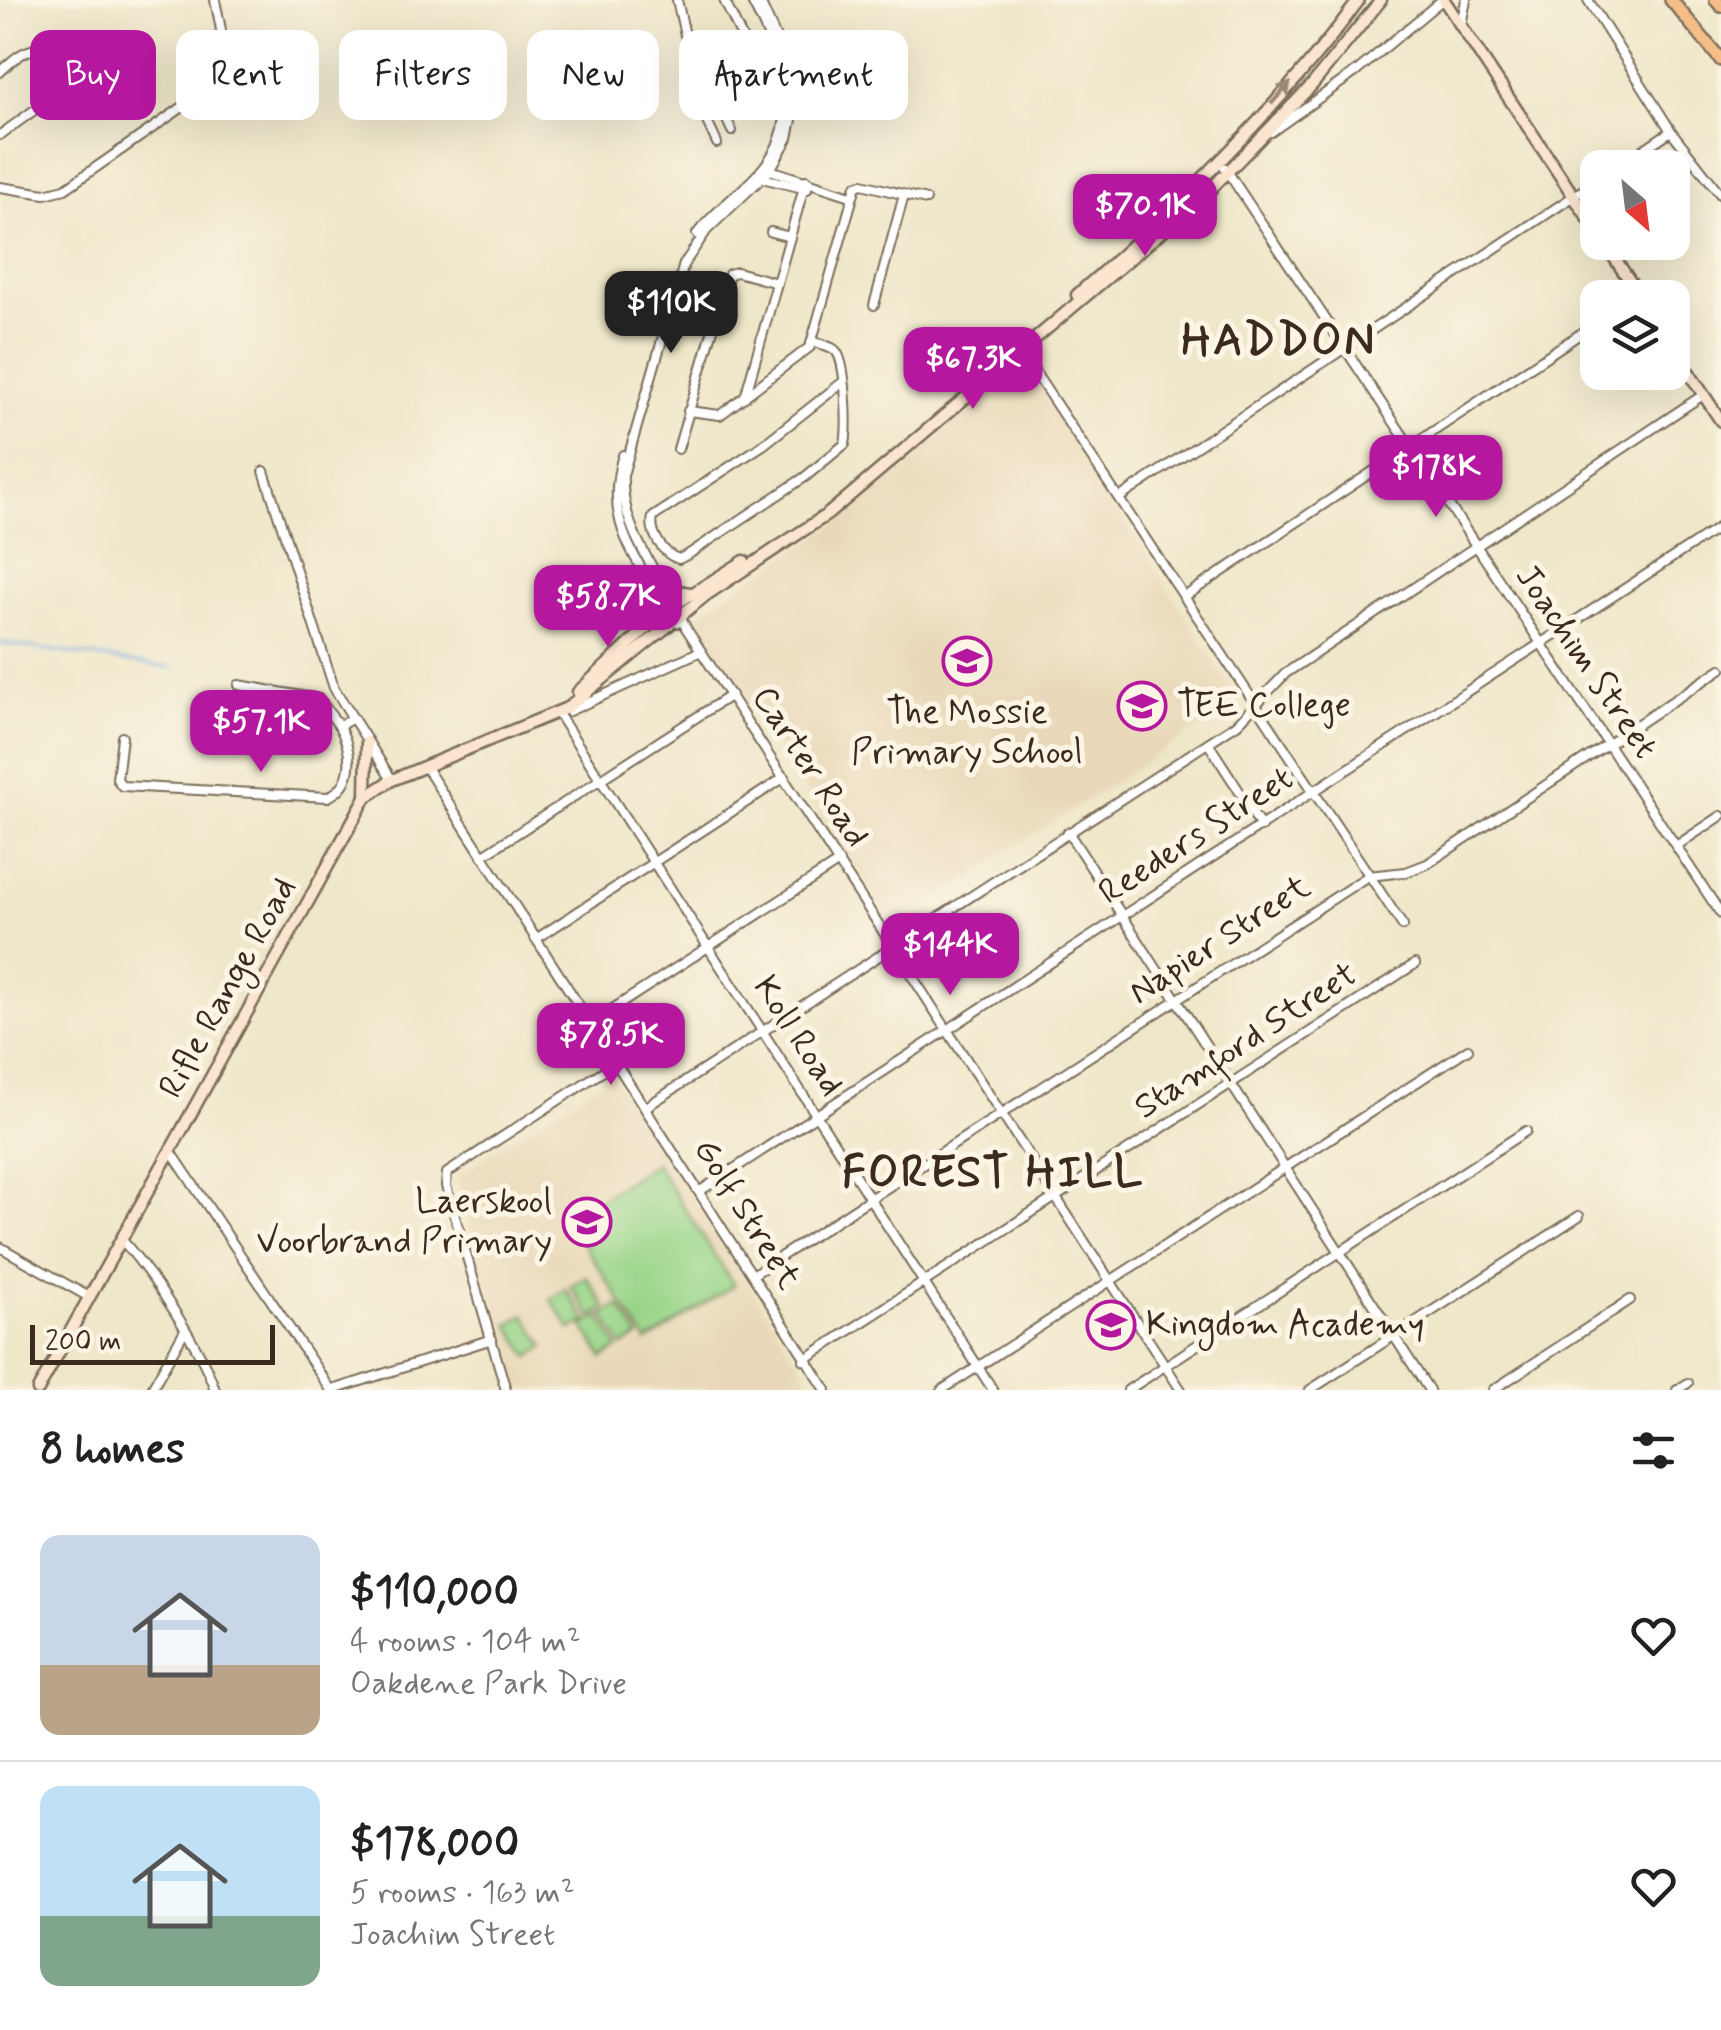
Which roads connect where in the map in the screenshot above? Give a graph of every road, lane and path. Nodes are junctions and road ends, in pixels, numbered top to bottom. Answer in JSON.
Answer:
{"nodes":[{"id":1,"x":215,"y":0,"type":"edge"},
{"id":2,"x":677,"y":0,"type":"edge"},
{"id":3,"x":724,"y":0,"type":"edge"},
{"id":4,"x":751,"y":0,"type":"edge"},
{"id":5,"x":759,"y":0,"type":"edge"},
{"id":6,"x":1359,"y":0,"type":"edge"},
{"id":7,"x":1380,"y":0,"type":"edge"},
{"id":8,"x":1443,"y":0,"type":"edge"},
{"id":9,"x":1466,"y":0,"type":"edge"},
{"id":10,"x":1588,"y":0,"type":"edge"},
{"id":11,"x":1671,"y":0,"type":"edge"},
{"id":12,"x":1716,"y":0,"type":"edge"},
{"id":13,"x":1721,"y":6,"type":"edge"},
{"id":14,"x":1461,"y":28,"type":"junction"},
{"id":15,"x":684,"y":30,"type":"edge"},
{"id":16,"x":738,"y":30,"type":"edge"},
{"id":17,"x":1721,"y":60,"type":"edge"},
{"id":18,"x":0,"y":72,"type":"edge"},
{"id":19,"x":707,"y":120,"type":"edge"},
{"id":20,"x":727,"y":120,"type":"edge"},
{"id":21,"x":732,"y":131,"type":"dead end"},
{"id":22,"x":1671,"y":131,"type":"junction"},
{"id":23,"x":0,"y":135,"type":"edge"},
{"id":24,"x":1258,"y":140,"type":"junction"},
{"id":25,"x":717,"y":143,"type":"dead end"},
{"id":26,"x":1643,"y":150,"type":"edge"},
{"id":27,"x":1218,"y":160,"type":"junction"},
{"id":28,"x":762,"y":173,"type":"junction"},
{"id":29,"x":1228,"y":173,"type":"junction"},
{"id":30,"x":804,"y":185,"type":"junction"},
{"id":31,"x":0,"y":187,"type":"edge"},
{"id":32,"x":1580,"y":192,"type":"edge"},
{"id":33,"x":904,"y":195,"type":"junction"},
{"id":34,"x":1721,"y":195,"type":"edge"},
{"id":35,"x":851,"y":196,"type":"junction"},
{"id":36,"x":1573,"y":196,"type":"junction"},
{"id":37,"x":926,"y":200,"type":"dead end"},
{"id":38,"x":1580,"y":206,"type":"edge"},
{"id":39,"x":771,"y":232,"type":"dead end"},
{"id":40,"x":790,"y":237,"type":"junction"},
{"id":41,"x":777,"y":283,"type":"junction"},
{"id":42,"x":874,"y":305,"type":"dead end"},
{"id":43,"x":1580,"y":334,"type":"edge"},
{"id":44,"x":812,"y":342,"type":"junction"},
{"id":45,"x":1344,"y":348,"type":"junction"},
{"id":46,"x":1020,"y":349,"type":"junction"},
{"id":47,"x":1690,"y":375,"type":"edge"},
{"id":48,"x":843,"y":382,"type":"junction"},
{"id":49,"x":1703,"y":395,"type":"junction"},
{"id":50,"x":745,"y":397,"type":"junction"},
{"id":51,"x":688,"y":410,"type":"junction"},
{"id":52,"x":1721,"y":421,"type":"edge"},
{"id":53,"x":1410,"y":446,"type":"junction"},
{"id":54,"x":678,"y":449,"type":"dead end"},
{"id":55,"x":264,"y":471,"type":"dead end"},
{"id":56,"x":1119,"y":498,"type":"junction"},
{"id":57,"x":621,"y":510,"type":"junction"},
{"id":58,"x":1721,"y":526,"type":"edge"},
{"id":59,"x":1475,"y":545,"type":"junction"},
{"id":60,"x":656,"y":578,"type":"junction"},
{"id":61,"x":690,"y":593,"type":"junction"},
{"id":62,"x":1184,"y":597,"type":"junction"},
{"id":63,"x":669,"y":607,"type":"junction"},
{"id":64,"x":677,"y":618,"type":"junction"},
{"id":65,"x":1542,"y":644,"type":"junction"},
{"id":66,"x":701,"y":651,"type":"junction"},
{"id":67,"x":1721,"y":669,"type":"edge"},
{"id":68,"x":240,"y":684,"type":"dead end"},
{"id":69,"x":731,"y":695,"type":"junction"},
{"id":70,"x":569,"y":703,"type":"junction"},
{"id":71,"x":1257,"y":707,"type":"junction"},
{"id":72,"x":557,"y":714,"type":"junction"},
{"id":73,"x":351,"y":719,"type":"junction"},
{"id":74,"x":339,"y":726,"type":"junction"},
{"id":75,"x":122,"y":737,"type":"dead end"},
{"id":76,"x":367,"y":742,"type":"junction"},
{"id":77,"x":1208,"y":743,"type":"junction"},
{"id":78,"x":1608,"y":744,"type":"junction"},
{"id":79,"x":425,"y":766,"type":"junction"},
{"id":80,"x":785,"y":777,"type":"junction"},
{"id":81,"x":392,"y":780,"type":"junction"},
{"id":82,"x":598,"y":781,"type":"junction"},
{"id":83,"x":1314,"y":793,"type":"junction"},
{"id":84,"x":366,"y":797,"type":"junction"},
{"id":85,"x":1721,"y":816,"type":"edge"},
{"id":86,"x":1262,"y":827,"type":"junction"},
{"id":87,"x":1068,"y":832,"type":"junction"},
{"id":88,"x":1676,"y":846,"type":"junction"},
{"id":89,"x":482,"y":856,"type":"junction"},
{"id":90,"x":840,"y":862,"type":"junction"},
{"id":91,"x":653,"y":864,"type":"junction"},
{"id":92,"x":1368,"y":876,"type":"junction"},
{"id":93,"x":1721,"y":914,"type":"edge"},
{"id":94,"x":1123,"y":916,"type":"junction"},
{"id":95,"x":1403,"y":926,"type":"dead end"},
{"id":96,"x":536,"y":939,"type":"junction"},
{"id":97,"x":892,"y":946,"type":"junction"},
{"id":98,"x":707,"y":948,"type":"junction"},
{"id":99,"x":1415,"y":964,"type":"dead end"},
{"id":100,"x":1177,"y":1002,"type":"junction"},
{"id":101,"x":591,"y":1023,"type":"junction"},
{"id":102,"x":948,"y":1029,"type":"junction"},
{"id":103,"x":762,"y":1032,"type":"junction"},
{"id":104,"x":1468,"y":1049,"type":"dead end"},
{"id":105,"x":616,"y":1062,"type":"junction"},
{"id":106,"x":1231,"y":1084,"type":"junction"},
{"id":107,"x":646,"y":1107,"type":"junction"},
{"id":108,"x":1002,"y":1114,"type":"junction"},
{"id":109,"x":816,"y":1116,"type":"junction"},
{"id":110,"x":1526,"y":1132,"type":"dead end"},
{"id":111,"x":170,"y":1150,"type":"junction"},
{"id":112,"x":1286,"y":1167,"type":"junction"},
{"id":113,"x":700,"y":1191,"type":"junction"},
{"id":114,"x":1055,"y":1197,"type":"junction"},
{"id":115,"x":870,"y":1200,"type":"junction"},
{"id":116,"x":1579,"y":1216,"type":"dead end"},
{"id":117,"x":121,"y":1239,"type":"junction"},
{"id":118,"x":0,"y":1247,"type":"edge"},
{"id":119,"x":1340,"y":1252,"type":"junction"},
{"id":120,"x":754,"y":1274,"type":"junction"},
{"id":121,"x":1110,"y":1282,"type":"junction"},
{"id":122,"x":924,"y":1283,"type":"junction"},
{"id":123,"x":90,"y":1297,"type":"junction"},
{"id":124,"x":1630,"y":1300,"type":"dead end"},
{"id":125,"x":185,"y":1330,"type":"junction"},
{"id":126,"x":1394,"y":1335,"type":"junction"},
{"id":127,"x":492,"y":1339,"type":"junction"},
{"id":128,"x":804,"y":1360,"type":"junction"},
{"id":129,"x":1165,"y":1366,"type":"junction"},
{"id":130,"x":978,"y":1367,"type":"junction"},
{"id":131,"x":1688,"y":1382,"type":"dead end"},
{"id":132,"x":38,"y":1390,"type":"edge"},
{"id":133,"x":151,"y":1390,"type":"edge"},
{"id":134,"x":215,"y":1390,"type":"edge"},
{"id":135,"x":332,"y":1390,"type":"edge"},
{"id":136,"x":506,"y":1390,"type":"edge"},
{"id":137,"x":826,"y":1390,"type":"edge"},
{"id":138,"x":942,"y":1390,"type":"edge"},
{"id":139,"x":993,"y":1390,"type":"edge"},
{"id":140,"x":1128,"y":1390,"type":"edge"},
{"id":141,"x":1181,"y":1390,"type":"edge"},
{"id":142,"x":1310,"y":1390,"type":"edge"},
{"id":143,"x":1430,"y":1390,"type":"edge"},
{"id":144,"x":1493,"y":1390,"type":"edge"},
{"id":145,"x":1677,"y":1390,"type":"edge"}],
"edges":[{"from":1,"to":31,"type":"street"},
{"from":2,"to":15,"type":"street"},
{"from":3,"to":16,"type":"street"},
{"from":4,"to":28,"type":"street"},
{"from":5,"to":28,"type":"street"},
{"from":27,"to":6,"type":"main road","one_way":true},
{"from":7,"to":24,"type":"main road"},
{"from":8,"to":14,"type":"main road"},
{"from":8,"to":24,"type":"street"},
{"from":9,"to":14,"type":"street"},
{"from":10,"to":22,"type":"street"},
{"from":11,"to":17,"type":"main road"},
{"from":12,"to":13,"type":"main road"},
{"from":14,"to":36,"type":"main road"},
{"from":18,"to":23,"type":"street"},
{"from":19,"to":25,"type":"street"},
{"from":20,"to":21,"type":"street"},
{"from":22,"to":26,"type":"street"},
{"from":22,"to":34,"type":"street"},
{"from":24,"to":29,"type":"main road"},
{"from":27,"to":29,"type":"street","name":"Joachim Street"},
{"from":27,"to":46,"type":"main road"},
{"from":28,"to":30,"type":"street"},
{"from":28,"to":57,"type":"street"},
{"from":29,"to":45,"type":"street","name":"Joachim Street"},
{"from":29,"to":46,"type":"main road"},
{"from":30,"to":35,"type":"street"},
{"from":30,"to":40,"type":"street"},
{"from":32,"to":36,"type":"street"},
{"from":33,"to":35,"type":"street"},
{"from":33,"to":37,"type":"street"},
{"from":33,"to":42,"type":"street"},
{"from":35,"to":44,"type":"street"},
{"from":36,"to":38,"type":"main road"},
{"from":36,"to":45,"type":"street"},
{"from":39,"to":40,"type":"street"},
{"from":40,"to":41,"type":"street"},
{"from":41,"to":50,"type":"street"},
{"from":41,"to":51,"type":"street"},
{"from":43,"to":53,"type":"street"},
{"from":44,"to":48,"type":"street"},
{"from":44,"to":50,"type":"street"},
{"from":45,"to":53,"type":"street","name":"Joachim Street"},
{"from":45,"to":56,"type":"street"},
{"from":46,"to":56,"type":"street"},
{"from":46,"to":61,"type":"main road"},
{"from":46,"to":64,"type":"main road"},
{"from":47,"to":49,"type":"main road"},
{"from":48,"to":48,"type":"street"},
{"from":49,"to":52,"type":"main road"},
{"from":49,"to":59,"type":"street"},
{"from":50,"to":51,"type":"street"},
{"from":51,"to":54,"type":"street"},
{"from":53,"to":59,"type":"street","name":"Joachim Street"},
{"from":53,"to":62,"type":"street"},
{"from":55,"to":73,"type":"street"},
{"from":56,"to":62,"type":"street"},
{"from":57,"to":60,"type":"street"},
{"from":57,"to":63,"type":"street"},
{"from":58,"to":65,"type":"street","name":"Reeders Street"},
{"from":59,"to":65,"type":"street","name":"Joachim Street"},
{"from":59,"to":71,"type":"street"},
{"from":60,"to":61,"type":"main road"},
{"from":60,"to":63,"type":"street"},
{"from":61,"to":63,"type":"main road"},
{"from":62,"to":71,"type":"street"},
{"from":63,"to":64,"type":"street","name":"Carter Road"},
{"from":63,"to":70,"type":"main road"},
{"from":64,"to":66,"type":"street","name":"Carter Road"},
{"from":64,"to":70,"type":"main road"},
{"from":65,"to":78,"type":"street","name":"Joachim Street"},
{"from":65,"to":83,"type":"street","name":"Reeders Street"},
{"from":66,"to":69,"type":"street","name":"Carter Road"},
{"from":66,"to":72,"type":"street","name":"Rifle Range Road"},
{"from":67,"to":78,"type":"street","name":"Napier Street"},
{"from":68,"to":74,"type":"street"},
{"from":69,"to":80,"type":"street","name":"Carter Road"},
{"from":69,"to":82,"type":"street"},
{"from":70,"to":72,"type":"main road"},
{"from":71,"to":77,"type":"street"},
{"from":71,"to":83,"type":"street"},
{"from":72,"to":79,"type":"main road","name":"Rifle Range Road"},
{"from":72,"to":82,"type":"street","name":"Koll Road"},
{"from":73,"to":74,"type":"street"},
{"from":73,"to":76,"type":"street"},
{"from":74,"to":75,"type":"street"},
{"from":76,"to":81,"type":"street"},
{"from":76,"to":84,"type":"main road"},
{"from":77,"to":86,"type":"street"},
{"from":77,"to":87,"type":"street"},
{"from":78,"to":88,"type":"street","name":"Joachim Street"},
{"from":78,"to":92,"type":"street","name":"Napier Street"},
{"from":79,"to":81,"type":"main road","name":"Rifle Range Road"},
{"from":79,"to":89,"type":"street","name":"Golf Street"},
{"from":80,"to":90,"type":"street","name":"Carter Road"},
{"from":80,"to":91,"type":"street"},
{"from":81,"to":84,"type":"main road","name":"Rifle Range Road"},
{"from":82,"to":89,"type":"street"},
{"from":82,"to":91,"type":"street","name":"Koll Road"},
{"from":83,"to":86,"type":"street","name":"Reeders Street"},
{"from":83,"to":92,"type":"street"},
{"from":84,"to":111,"type":"main road","name":"Rifle Range Road"},
{"from":85,"to":88,"type":"street"},
{"from":86,"to":94,"type":"street","name":"Reeders Street"},
{"from":87,"to":94,"type":"street"},
{"from":87,"to":97,"type":"street"},
{"from":88,"to":93,"type":"street","name":"Joachim Street"},
{"from":89,"to":96,"type":"street","name":"Golf Street"},
{"from":90,"to":97,"type":"street","name":"Carter Road"},
{"from":90,"to":98,"type":"street"},
{"from":91,"to":96,"type":"street"},
{"from":91,"to":98,"type":"street","name":"Koll Road"},
{"from":92,"to":95,"type":"street"},
{"from":92,"to":100,"type":"street","name":"Napier Street"},
{"from":94,"to":100,"type":"street"},
{"from":94,"to":102,"type":"street","name":"Reeders Street"},
{"from":96,"to":101,"type":"street","name":"Golf Street"},
{"from":97,"to":102,"type":"street","name":"Carter Road"},
{"from":97,"to":103,"type":"street"},
{"from":98,"to":101,"type":"street"},
{"from":98,"to":103,"type":"street","name":"Koll Road"},
{"from":99,"to":106,"type":"street","name":"Stamford Street"},
{"from":100,"to":106,"type":"street"},
{"from":100,"to":108,"type":"street","name":"Napier Street"},
{"from":101,"to":105,"type":"street","name":"Golf Street"},
{"from":102,"to":108,"type":"street","name":"Carter Road"},
{"from":102,"to":109,"type":"street","name":"Reeders Street"},
{"from":103,"to":107,"type":"street"},
{"from":103,"to":109,"type":"street","name":"Koll Road"},
{"from":104,"to":112,"type":"street"},
{"from":105,"to":107,"type":"street","name":"Golf Street"},
{"from":105,"to":127,"type":"street"},
{"from":106,"to":112,"type":"street"},
{"from":106,"to":114,"type":"street","name":"Stamford Street"},
{"from":107,"to":113,"type":"street","name":"Golf Street"},
{"from":108,"to":114,"type":"street","name":"Carter Road"},
{"from":108,"to":115,"type":"street","name":"Napier Street"},
{"from":109,"to":113,"type":"street","name":"Reeders Street"},
{"from":109,"to":115,"type":"street","name":"Koll Road"},
{"from":110,"to":119,"type":"street"},
{"from":111,"to":117,"type":"main road","name":"Rifle Range Road"},
{"from":111,"to":135,"type":"street"},
{"from":112,"to":119,"type":"street"},
{"from":112,"to":121,"type":"street"},
{"from":113,"to":120,"type":"street","name":"Golf Street"},
{"from":114,"to":121,"type":"street","name":"Carter Road"},
{"from":114,"to":122,"type":"street","name":"Stamford Street"},
{"from":115,"to":120,"type":"street","name":"Napier Street"},
{"from":115,"to":122,"type":"street","name":"Koll Road"},
{"from":116,"to":126,"type":"street"},
{"from":117,"to":123,"type":"main road","name":"Rifle Range Road"},
{"from":117,"to":125,"type":"street"},
{"from":118,"to":123,"type":"street"},
{"from":119,"to":126,"type":"street"},
{"from":119,"to":129,"type":"street"},
{"from":120,"to":128,"type":"street","name":"Golf Street"},
{"from":121,"to":129,"type":"street","name":"Carter Road"},
{"from":121,"to":130,"type":"street"},
{"from":122,"to":128,"type":"street","name":"Stamford Street"},
{"from":122,"to":130,"type":"street","name":"Koll Road"},
{"from":123,"to":132,"type":"main road","name":"Rifle Range Road"},
{"from":124,"to":144,"type":"street"},
{"from":125,"to":133,"type":"street"},
{"from":125,"to":134,"type":"street"},
{"from":126,"to":142,"type":"street"},
{"from":126,"to":143,"type":"street"},
{"from":127,"to":135,"type":"street"},
{"from":127,"to":136,"type":"street"},
{"from":128,"to":137,"type":"street","name":"Golf Street"},
{"from":129,"to":140,"type":"street"},
{"from":129,"to":141,"type":"street","name":"Carter Road"},
{"from":130,"to":138,"type":"street"},
{"from":130,"to":139,"type":"street","name":"Koll Road"},
{"from":131,"to":145,"type":"street"}]}
